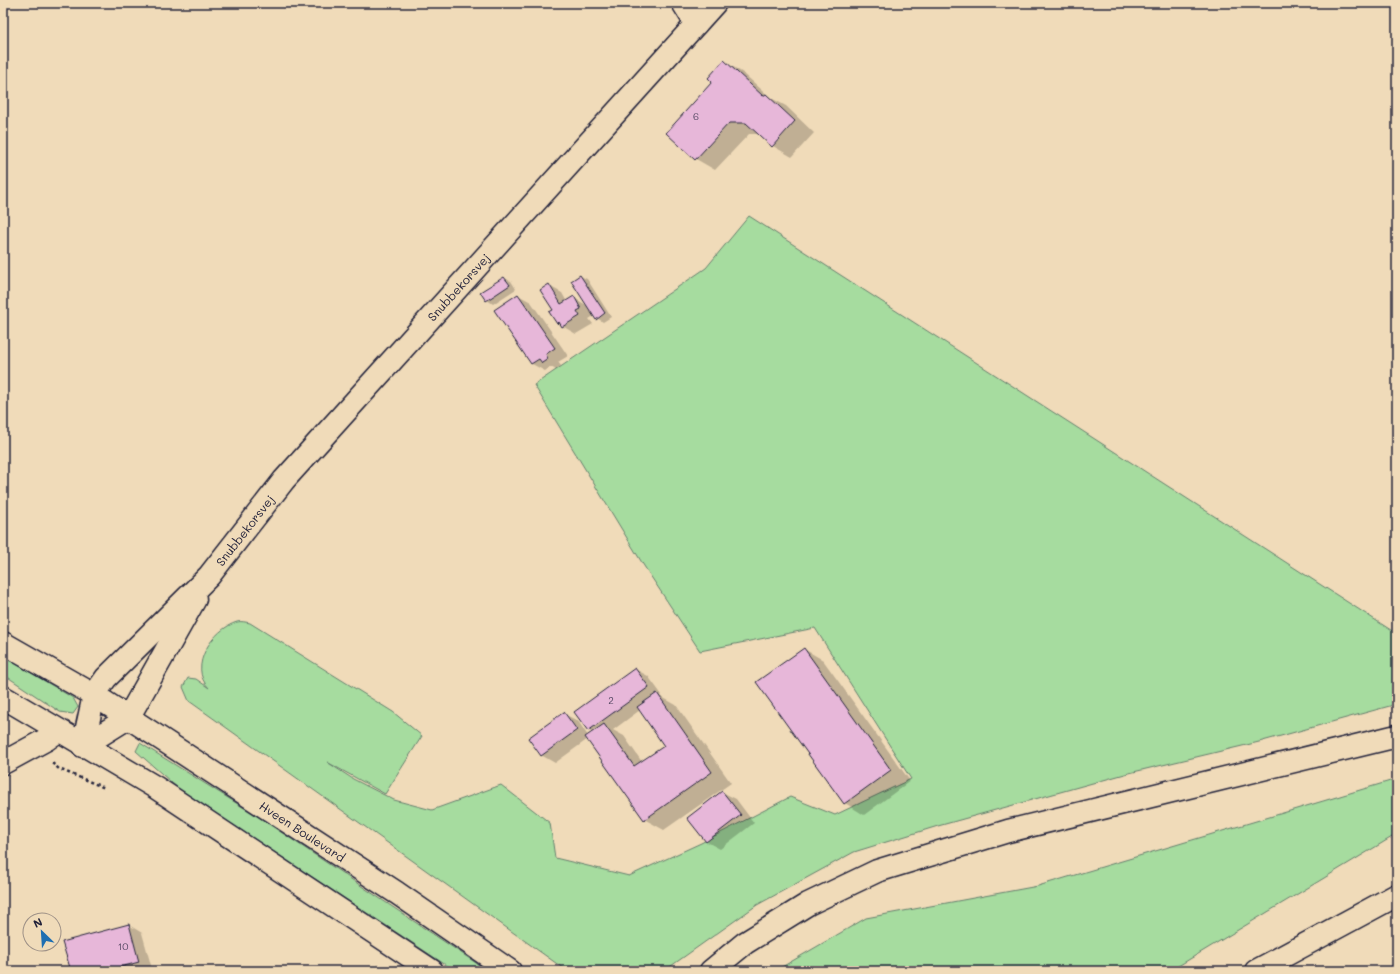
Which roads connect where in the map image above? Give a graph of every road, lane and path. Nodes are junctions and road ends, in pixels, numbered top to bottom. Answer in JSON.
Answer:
{"nodes":[{"id":1,"x":683,"y":3,"type":"edge"},
{"id":2,"x":715,"y":3,"type":"edge"},
{"id":3,"x":696,"y":24,"type":"junction"},
{"id":4,"x":209,"y":576,"type":"junction"},
{"id":5,"x":3,"y":642,"type":"edge"},
{"id":6,"x":94,"y":695,"type":"junction"},
{"id":7,"x":3,"y":697,"type":"edge"},
{"id":8,"x":128,"y":718,"type":"junction"},
{"id":9,"x":58,"y":731,"type":"junction"},
{"id":10,"x":1397,"y":736,"type":"edge"},
{"id":11,"x":84,"y":746,"type":"junction"},
{"id":12,"x":3,"y":763,"type":"edge"},
{"id":13,"x":1397,"y":895,"type":"edge"},
{"id":14,"x":432,"y":971,"type":"edge"},
{"id":15,"x":510,"y":971,"type":"edge"},
{"id":16,"x":711,"y":971,"type":"edge"},
{"id":17,"x":1256,"y":971,"type":"edge"}],
"edges":[{"from":1,"to":3,"type":"main road"},
{"from":2,"to":3,"type":"main road","name":"Snubbekorsvej"},
{"from":3,"to":4,"type":"main road","name":"Snubbekorsvej"},
{"from":4,"to":6,"type":"main road","name":"Snubbekorsvej"},
{"from":4,"to":8,"type":"main road","name":"Snubbekorsvej"},
{"from":5,"to":6,"type":"main road","name":"Hveen Boulevard"},
{"from":6,"to":8,"type":"main road","name":"Hveen Boulevard"},
{"from":6,"to":11,"type":"main road","name":"Snubbekorsvej"},
{"from":7,"to":9,"type":"main road"},
{"from":8,"to":11,"type":"main road","name":"Snubbekorsvej"},
{"from":8,"to":15,"type":"main road","name":"Hveen Boulevard"},
{"from":9,"to":11,"type":"main road"},
{"from":9,"to":12,"type":"main road"},
{"from":10,"to":16,"type":"main road"},
{"from":11,"to":14,"type":"main road"},
{"from":13,"to":17,"type":"main road"}]}
